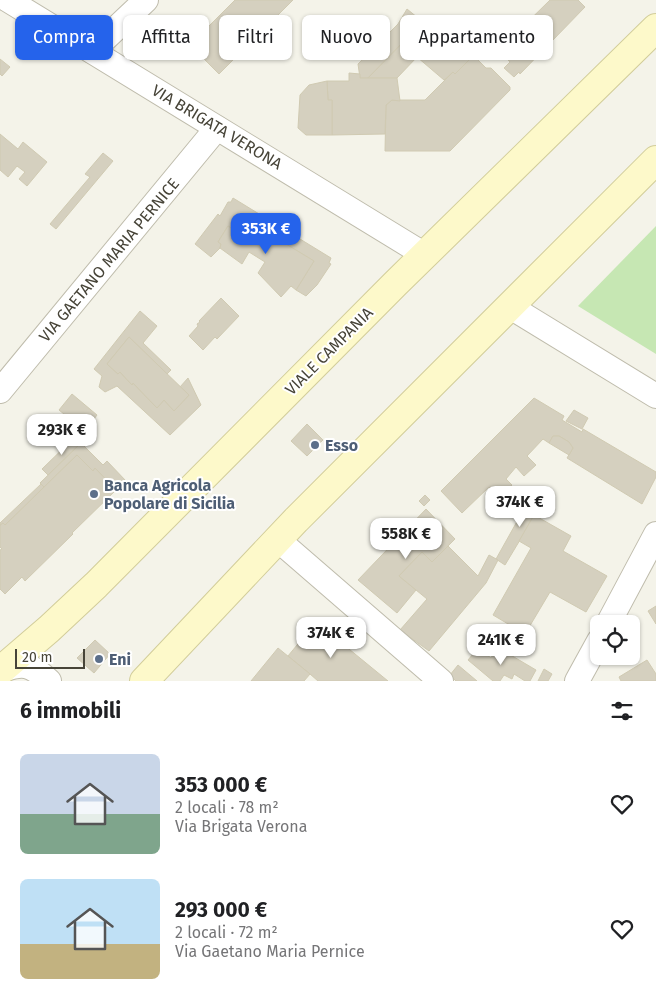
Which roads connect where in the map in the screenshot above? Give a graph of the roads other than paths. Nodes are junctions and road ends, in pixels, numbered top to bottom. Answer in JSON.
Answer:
{"nodes":[{"id":1,"x":8,"y":0,"type":"edge"},
{"id":2,"x":146,"y":0,"type":"edge"},
{"id":3,"x":33,"y":15,"type":"edge"},
{"id":4,"x":656,"y":28,"type":"edge"},
{"id":5,"x":113,"y":31,"type":"edge"},
{"id":6,"x":107,"y":60,"type":"edge"},
{"id":7,"x":217,"y":128,"type":"junction"},
{"id":8,"x":656,"y":160,"type":"edge"},
{"id":9,"x":425,"y":255,"type":"junction"},
{"id":10,"x":510,"y":306,"type":"junction"},
{"id":11,"x":0,"y":391,"type":"edge"},
{"id":12,"x":656,"y":396,"type":"edge"},
{"id":13,"x":656,"y":534,"type":"edge"},
{"id":14,"x":277,"y":539,"type":"junction"},
{"id":15,"x":613,"y":615,"type":"edge"},
{"id":16,"x":590,"y":657,"type":"edge"},
{"id":17,"x":0,"y":670,"type":"edge"},
{"id":18,"x":49,"y":681,"type":"edge"},
{"id":19,"x":144,"y":681,"type":"edge"},
{"id":20,"x":441,"y":681,"type":"edge"},
{"id":21,"x":577,"y":681,"type":"edge"}],
"edges":[{"from":1,"to":3,"type":"street","name":"VIA BRIGATA VERONA"},
{"from":2,"to":5,"type":"street"},
{"from":4,"to":9,"type":"street","name":"VIALE CAMPANIA"},
{"from":6,"to":7,"type":"street","name":"VIA BRIGATA VERONA"},
{"from":7,"to":9,"type":"street","name":"VIA BRIGATA VERONA"},
{"from":7,"to":11,"type":"street","name":"VIA GAETANO MARIA PERNICE"},
{"from":8,"to":10,"type":"street"},
{"from":9,"to":17,"type":"street","name":"VIALE CAMPANIA"},
{"from":10,"to":12,"type":"street"},
{"from":10,"to":14,"type":"street"},
{"from":13,"to":15,"type":"street"},
{"from":14,"to":19,"type":"street"},
{"from":14,"to":20,"type":"street"},
{"from":16,"to":21,"type":"street"},
{"from":17,"to":18,"type":"street"}]}
